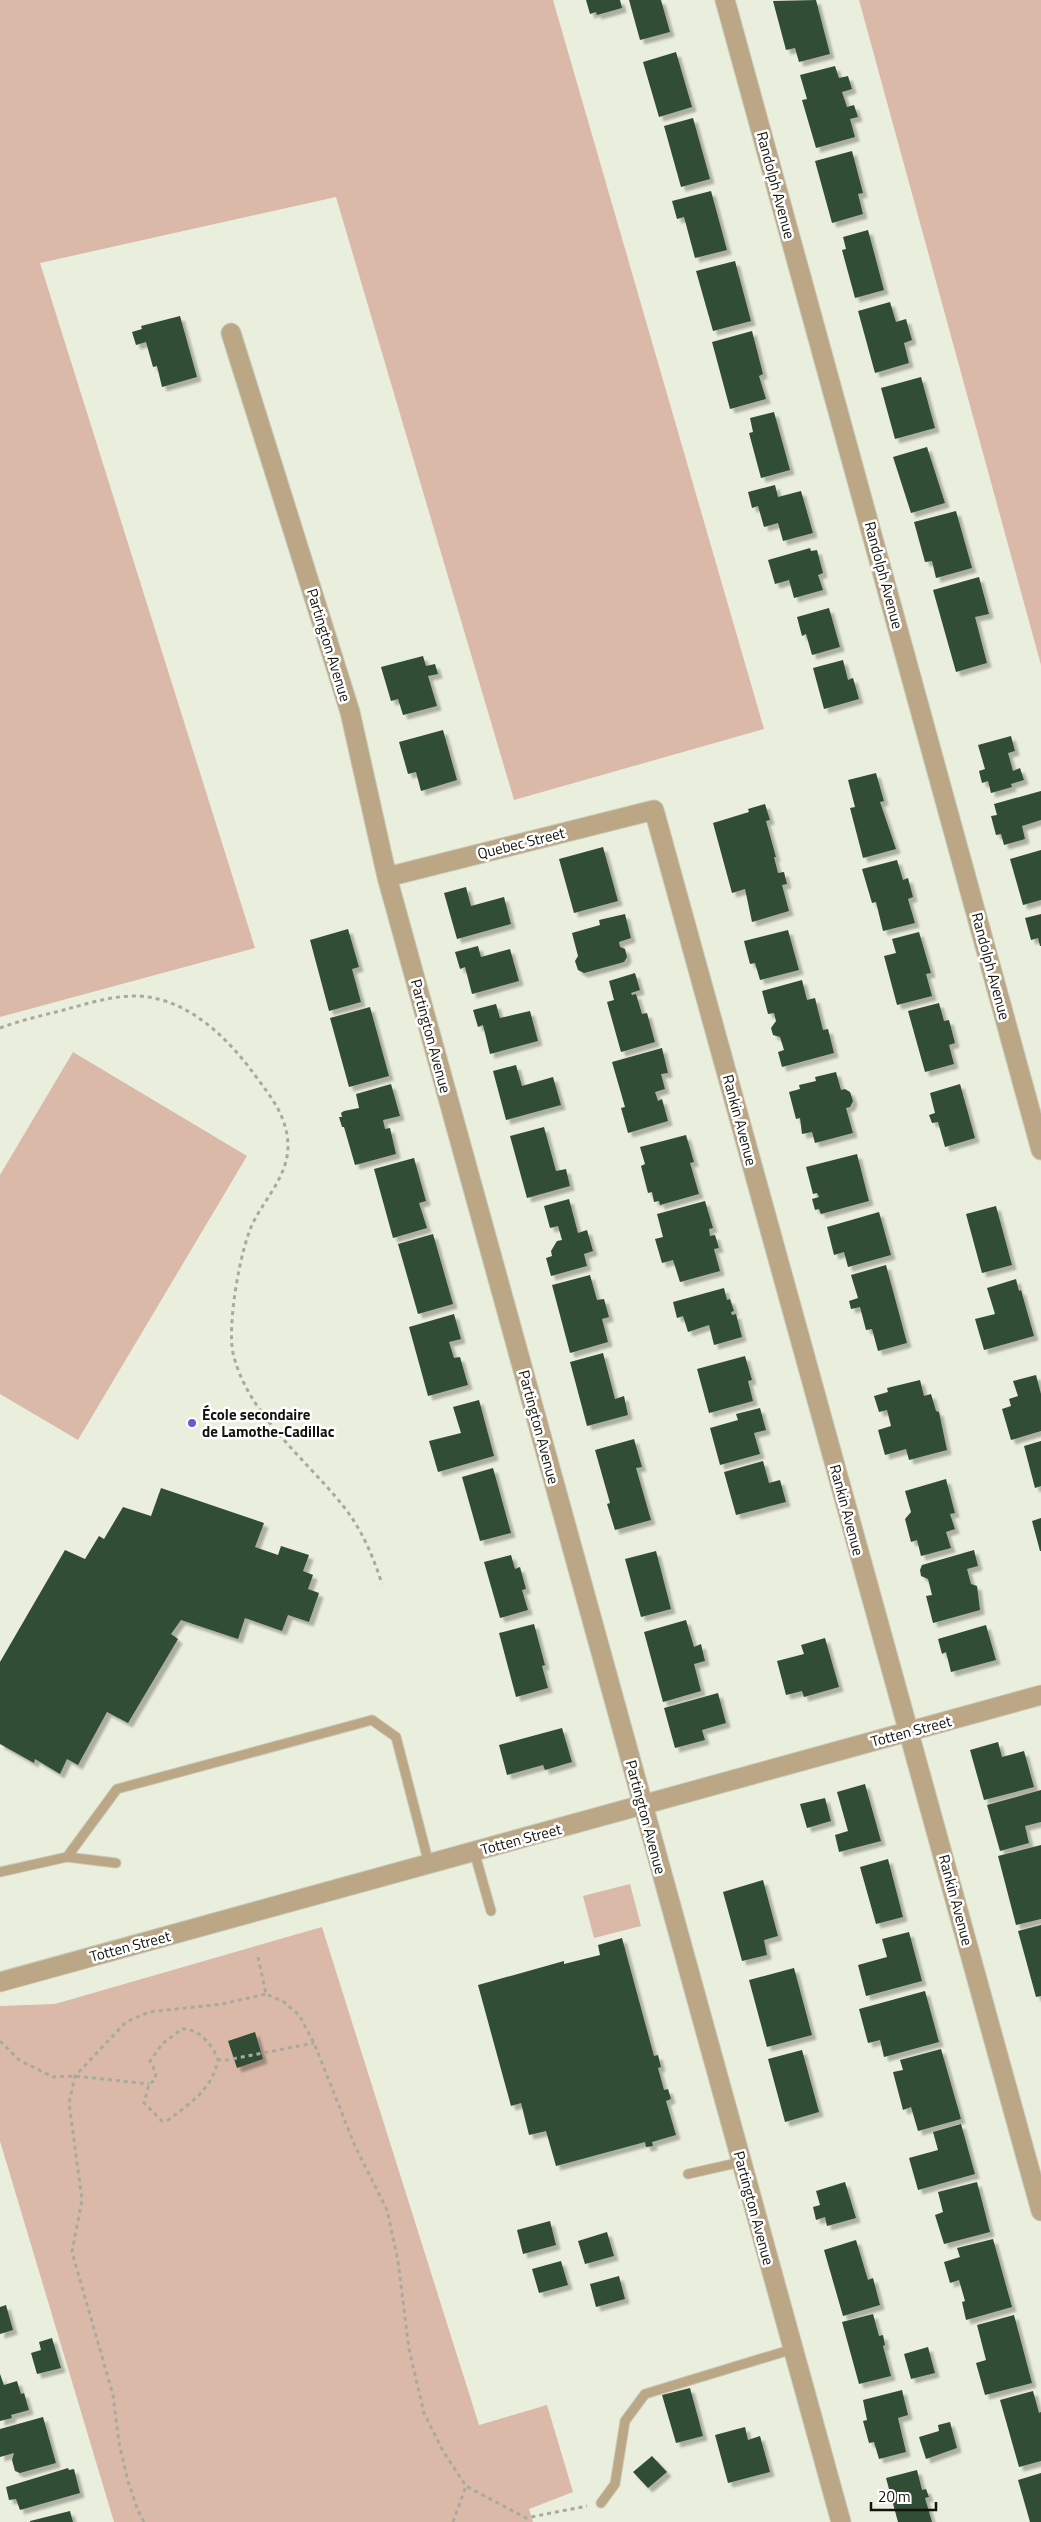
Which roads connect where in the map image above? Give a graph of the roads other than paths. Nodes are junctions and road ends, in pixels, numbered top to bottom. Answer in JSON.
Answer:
{"nodes":[{"id":1,"x":725,"y":0,"type":"edge"},
{"id":2,"x":231,"y":333,"type":"dead end"},
{"id":3,"x":654,"y":810,"type":"joint"},
{"id":4,"x":387,"y":877,"type":"junction"},
{"id":5,"x":1041,"y":1150,"type":"edge"},
{"id":6,"x":1041,"y":1695,"type":"edge"},
{"id":7,"x":908,"y":1732,"type":"junction"},
{"id":8,"x":643,"y":1805,"type":"junction"},
{"id":9,"x":474,"y":1851,"type":"junction"},
{"id":10,"x":67,"y":1858,"type":"junction"},
{"id":11,"x":116,"y":1862,"type":"dead end"},
{"id":12,"x":429,"y":1864,"type":"junction"},
{"id":13,"x":0,"y":1872,"type":"edge"},
{"id":14,"x":491,"y":1911,"type":"dead end"},
{"id":15,"x":0,"y":1982,"type":"edge"},
{"id":16,"x":741,"y":2162,"type":"junction"},
{"id":17,"x":688,"y":2174,"type":"dead end"},
{"id":18,"x":1041,"y":2211,"type":"edge"},
{"id":19,"x":793,"y":2348,"type":"junction"},
{"id":20,"x":601,"y":2503,"type":"road end"},
{"id":21,"x":841,"y":2522,"type":"edge"}],
"edges":[{"from":1,"to":5,"type":"street","name":"Randolph Avenue"},
{"from":2,"to":4,"type":"street","name":"Partington Avenue"},
{"from":3,"to":4,"type":"street","name":"Quebec Street"},
{"from":3,"to":7,"type":"street","name":"Rankin Avenue"},
{"from":4,"to":8,"type":"street","name":"Partington Avenue"},
{"from":6,"to":7,"type":"street","name":"Totten Street"},
{"from":7,"to":8,"type":"street","name":"Totten Street"},
{"from":7,"to":18,"type":"street","name":"Rankin Avenue"},
{"from":8,"to":9,"type":"street","name":"Totten Street"},
{"from":8,"to":16,"type":"street","name":"Partington Avenue"},
{"from":9,"to":12,"type":"street","name":"Totten Street"},
{"from":9,"to":14,"type":"lane"},
{"from":10,"to":11,"type":"lane"},
{"from":10,"to":12,"type":"lane"},
{"from":10,"to":13,"type":"lane"},
{"from":12,"to":15,"type":"street","name":"Totten Street"},
{"from":16,"to":17,"type":"lane"},
{"from":16,"to":19,"type":"street","name":"Partington Avenue"},
{"from":19,"to":20,"type":"lane"},
{"from":19,"to":21,"type":"street","name":"Partington Avenue"}]}
